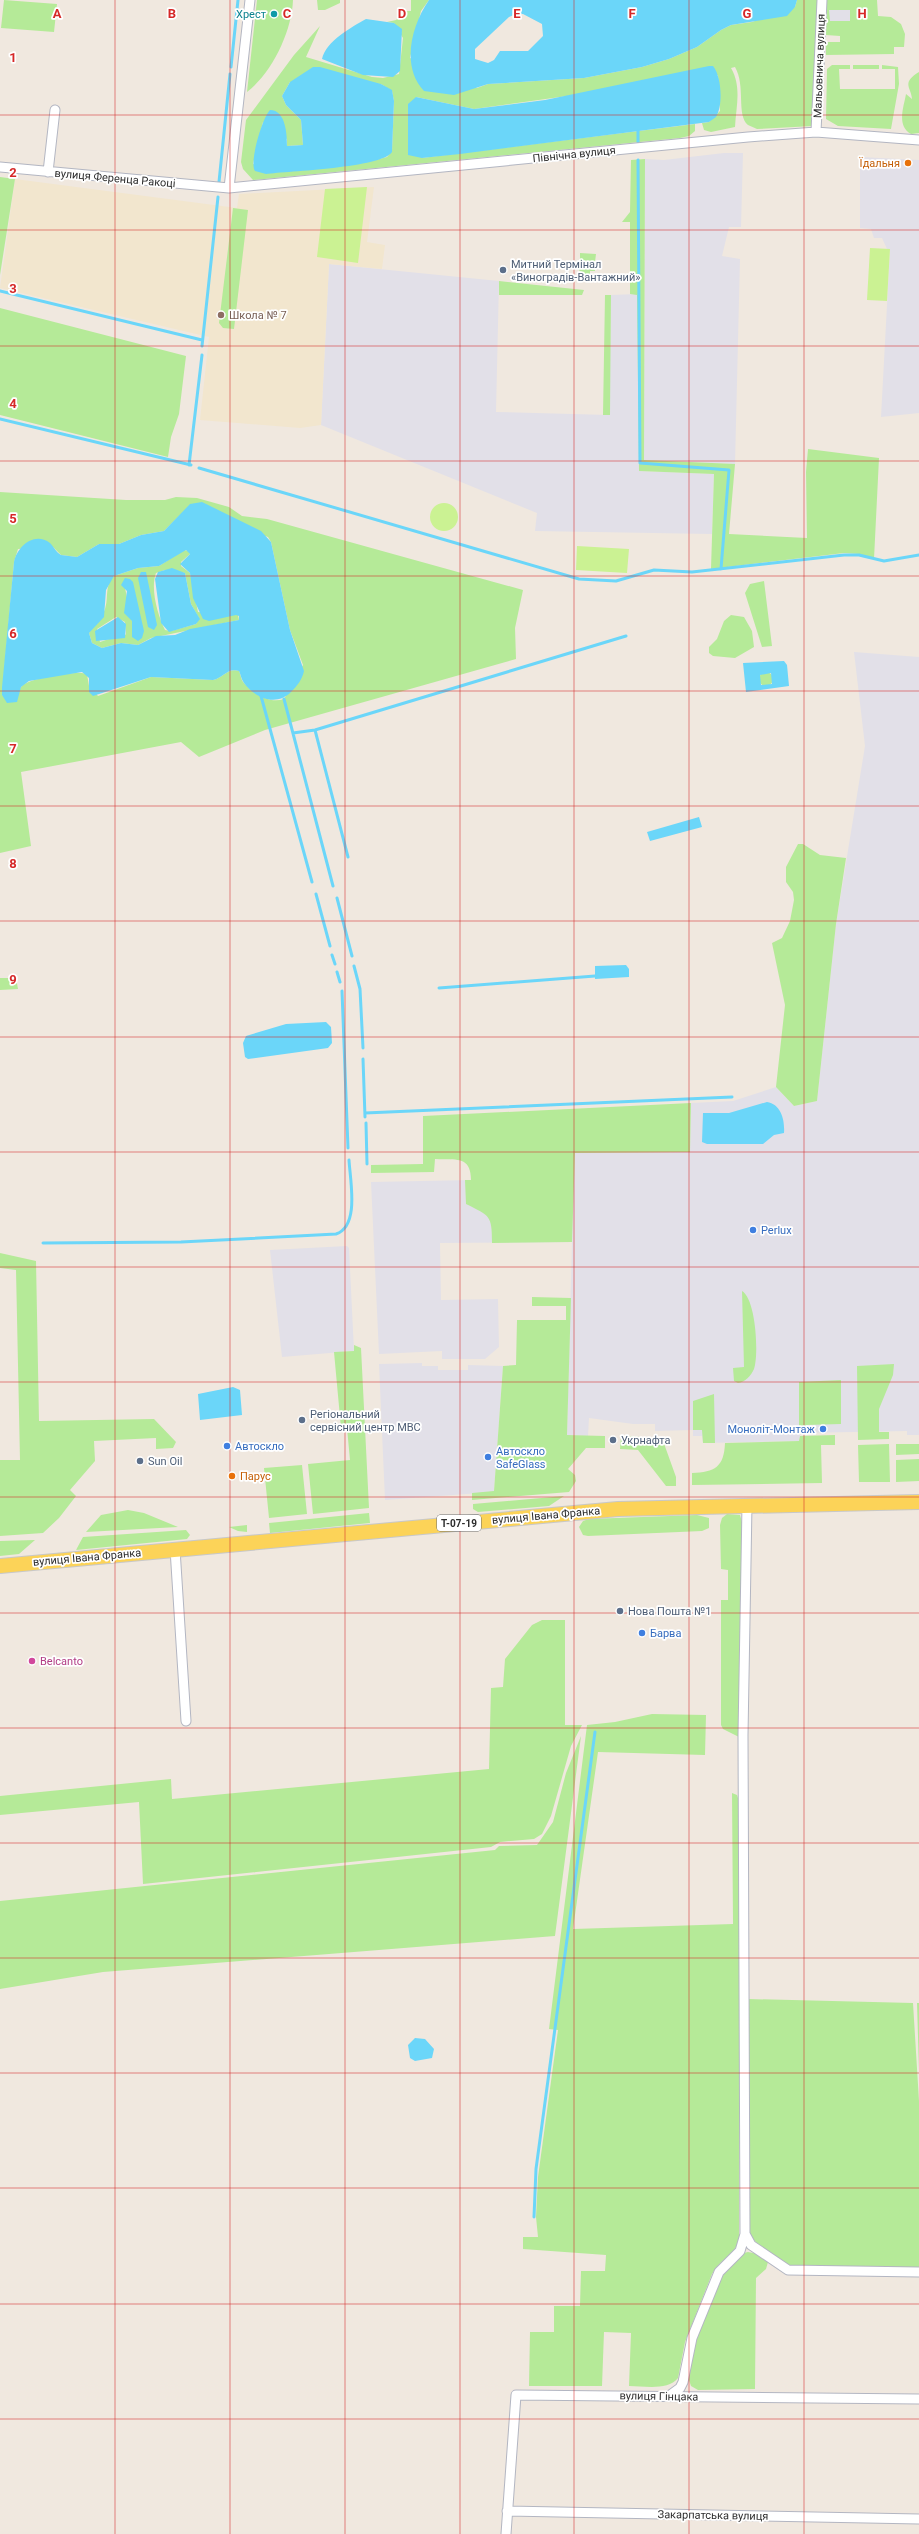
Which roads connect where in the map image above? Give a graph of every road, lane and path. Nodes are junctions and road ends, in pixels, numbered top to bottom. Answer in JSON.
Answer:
{"nodes":[{"id":1,"x":250,"y":0,"type":"edge"},
{"id":2,"x":822,"y":0,"type":"edge"},
{"id":3,"x":55,"y":110,"type":"dead end"},
{"id":4,"x":816,"y":132,"type":"junction"},
{"id":5,"x":919,"y":140,"type":"edge"},
{"id":6,"x":0,"y":167,"type":"edge"},
{"id":7,"x":48,"y":172,"type":"junction"},
{"id":8,"x":229,"y":188,"type":"junction"},
{"id":9,"x":919,"y":1502,"type":"edge"},
{"id":10,"x":747,"y":1505,"type":"junction"},
{"id":11,"x":175,"y":1549,"type":"junction"},
{"id":12,"x":0,"y":1566,"type":"edge"},
{"id":13,"x":186,"y":1721,"type":"dead end"},
{"id":14,"x":745,"y":2234,"type":"junction"},
{"id":15,"x":919,"y":2272,"type":"edge"},
{"id":16,"x":669,"y":2396,"type":"junction"},
{"id":17,"x":919,"y":2399,"type":"edge"},
{"id":18,"x":507,"y":2511,"type":"junction"},
{"id":19,"x":919,"y":2519,"type":"edge"},
{"id":20,"x":506,"y":2534,"type":"edge"}],
"edges":[{"from":1,"to":8,"type":"street"},
{"from":2,"to":4,"type":"street","name":"Мальовнича вулиця"},
{"from":3,"to":7,"type":"street"},
{"from":4,"to":5,"type":"street","name":"Північна вулиця"},
{"from":4,"to":8,"type":"street","name":"Північна вулиця"},
{"from":6,"to":7,"type":"street","name":"вулиця Ференца Ракоці"},
{"from":7,"to":8,"type":"street","name":"вулиця Ференца Ракоці"},
{"from":9,"to":10,"type":"main road","name":"вулиця Івана Франка","number":"Т-07-19"},
{"from":10,"to":11,"type":"main road","name":"вулиця Івана Франка","number":"Т-07-19"},
{"from":10,"to":14,"type":"street"},
{"from":11,"to":12,"type":"main road","name":"вулиця Івана Франка","number":"Т-07-19"},
{"from":11,"to":13,"type":"street"},
{"from":14,"to":15,"type":"street"},
{"from":14,"to":16,"type":"street"},
{"from":16,"to":17,"type":"street","name":"вулиця Гінцака"},
{"from":16,"to":18,"type":"street","name":"вулиця Гінцака"},
{"from":18,"to":19,"type":"street","name":"Закарпатська вулиця"},
{"from":18,"to":20,"type":"street"}]}
